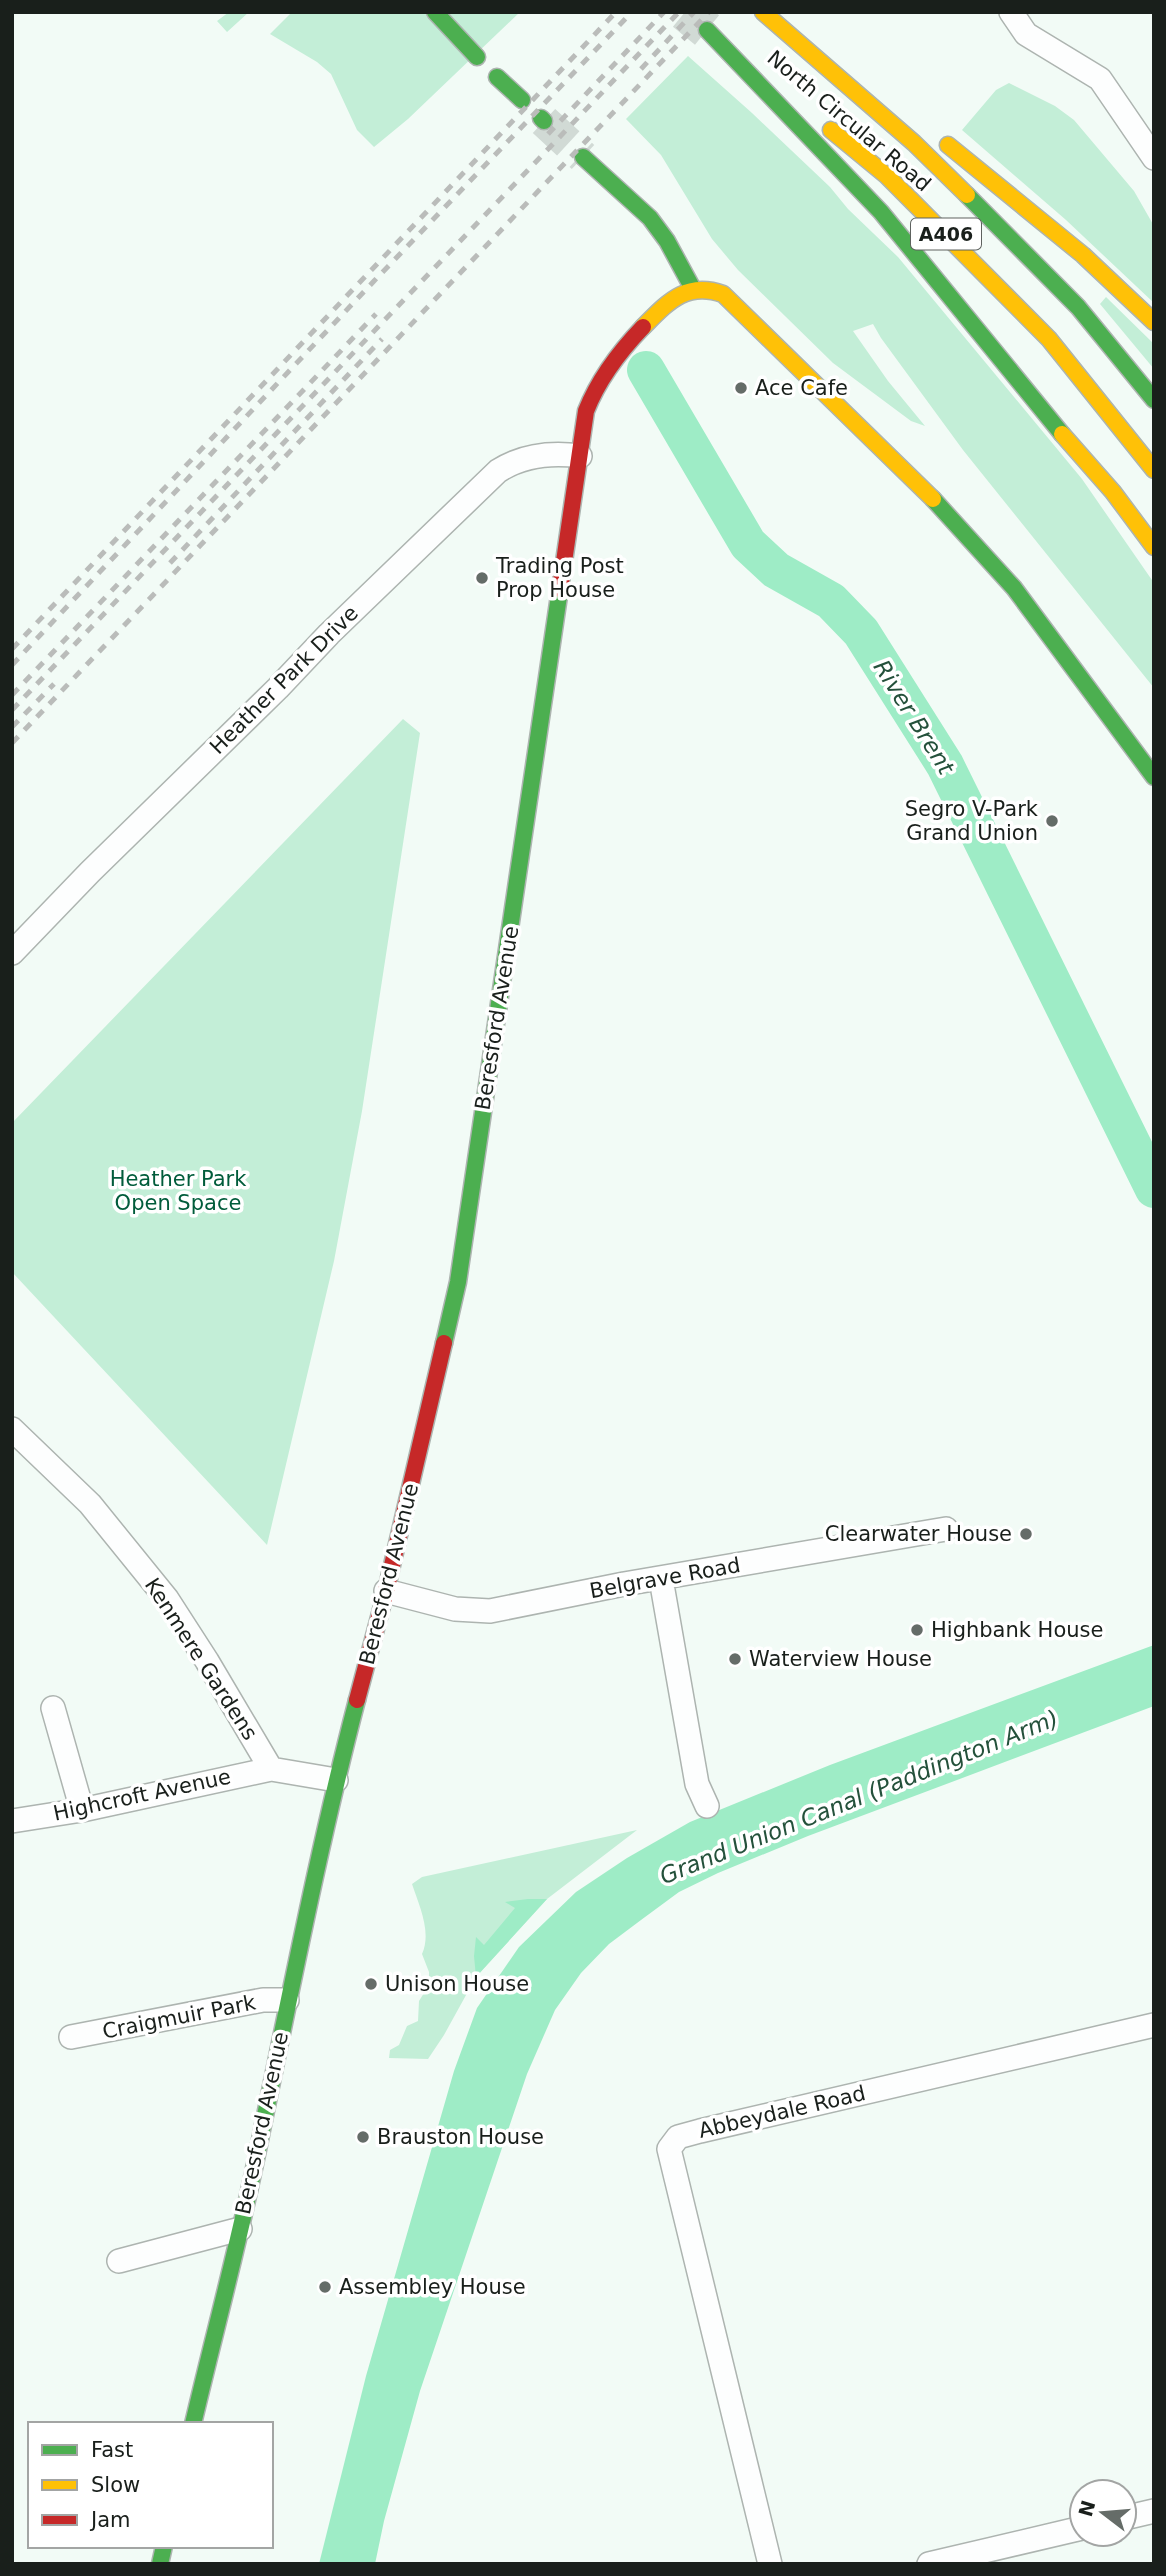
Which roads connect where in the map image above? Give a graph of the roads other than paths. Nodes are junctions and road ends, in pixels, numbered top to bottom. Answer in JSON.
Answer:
{"nodes":[{"id":1,"x":435,"y":12,"type":"edge"},
{"id":2,"x":765,"y":12,"type":"edge"},
{"id":3,"x":1011,"y":12,"type":"edge"},
{"id":4,"x":477,"y":57,"type":"dead end"},
{"id":5,"x":497,"y":77,"type":"dead end"},
{"id":6,"x":522,"y":100,"type":"dead end"},
{"id":7,"x":896,"y":106,"type":"dead end"},
{"id":8,"x":937,"y":136,"type":"dead end"},
{"id":9,"x":583,"y":157,"type":"tunnel mouth"},
{"id":10,"x":1154,"y":158,"type":"edge"},
{"id":11,"x":693,"y":289,"type":"junction"},
{"id":12,"x":1154,"y":322,"type":"edge"},
{"id":13,"x":1154,"y":400,"type":"edge"},
{"id":14,"x":580,"y":456,"type":"junction"},
{"id":15,"x":1154,"y":470,"type":"edge"},
{"id":16,"x":1154,"y":547,"type":"edge"},
{"id":17,"x":1154,"y":776,"type":"edge"},
{"id":18,"x":12,"y":953,"type":"edge"},
{"id":19,"x":12,"y":1429,"type":"edge"},
{"id":20,"x":946,"y":1530,"type":"dead end"},
{"id":21,"x":661,"y":1579,"type":"junction"},
{"id":22,"x":386,"y":1591,"type":"junction"},
{"id":23,"x":53,"y":1708,"type":"dead end"},
{"id":24,"x":271,"y":1769,"type":"junction"},
{"id":25,"x":336,"y":1780,"type":"junction"},
{"id":26,"x":707,"y":1806,"type":"dead end"},
{"id":27,"x":82,"y":1810,"type":"junction"},
{"id":28,"x":12,"y":1821,"type":"edge"},
{"id":29,"x":287,"y":2000,"type":"junction"},
{"id":30,"x":1154,"y":2025,"type":"edge"},
{"id":31,"x":71,"y":2037,"type":"dead end"},
{"id":32,"x":240,"y":2229,"type":"junction"},
{"id":33,"x":119,"y":2261,"type":"dead end"},
{"id":34,"x":193,"y":2422,"type":"edge"},
{"id":35,"x":1068,"y":2531,"type":"edge"},
{"id":36,"x":769,"y":2564,"type":"edge"},
{"id":37,"x":929,"y":2564,"type":"edge"}],
"edges":[{"from":1,"to":4,"type":"main road"},
{"from":2,"to":7,"type":"main road"},
{"from":2,"to":13,"type":"main road","name":"North Circular Road","number":"A406"},
{"from":3,"to":10,"type":"street"},
{"from":5,"to":6,"type":"main road"},
{"from":8,"to":12,"type":"main road"},
{"from":9,"to":11,"type":"main road"},
{"from":11,"to":14,"type":"main road","name":"Beresford Avenue"},
{"from":11,"to":17,"type":"main road"},
{"from":14,"to":18,"type":"street","name":"Heather Park Drive"},
{"from":14,"to":22,"type":"main road","name":"Beresford Avenue"},
{"from":15,"to":16,"type":"main road","name":"North Circular Road","number":"A406"},
{"from":19,"to":24,"type":"street","name":"Kenmere Gardens"},
{"from":20,"to":21,"type":"street","name":"Belgrave Road"},
{"from":21,"to":22,"type":"street","name":"Belgrave Road"},
{"from":21,"to":26,"type":"street"},
{"from":22,"to":25,"type":"main road","name":"Beresford Avenue"},
{"from":23,"to":27,"type":"street"},
{"from":24,"to":25,"type":"street"},
{"from":24,"to":27,"type":"street","name":"Highcroft Avenue"},
{"from":25,"to":29,"type":"main road","name":"Beresford Avenue"},
{"from":27,"to":28,"type":"street","name":"Highcroft Avenue"},
{"from":29,"to":31,"type":"street","name":"Craigmuir Park"},
{"from":29,"to":32,"type":"main road","name":"Beresford Avenue"},
{"from":30,"to":36,"type":"street","name":"Abbeydale Road"},
{"from":32,"to":33,"type":"street"},
{"from":32,"to":34,"type":"main road","name":"Beresford Avenue"},
{"from":35,"to":37,"type":"street"}]}
